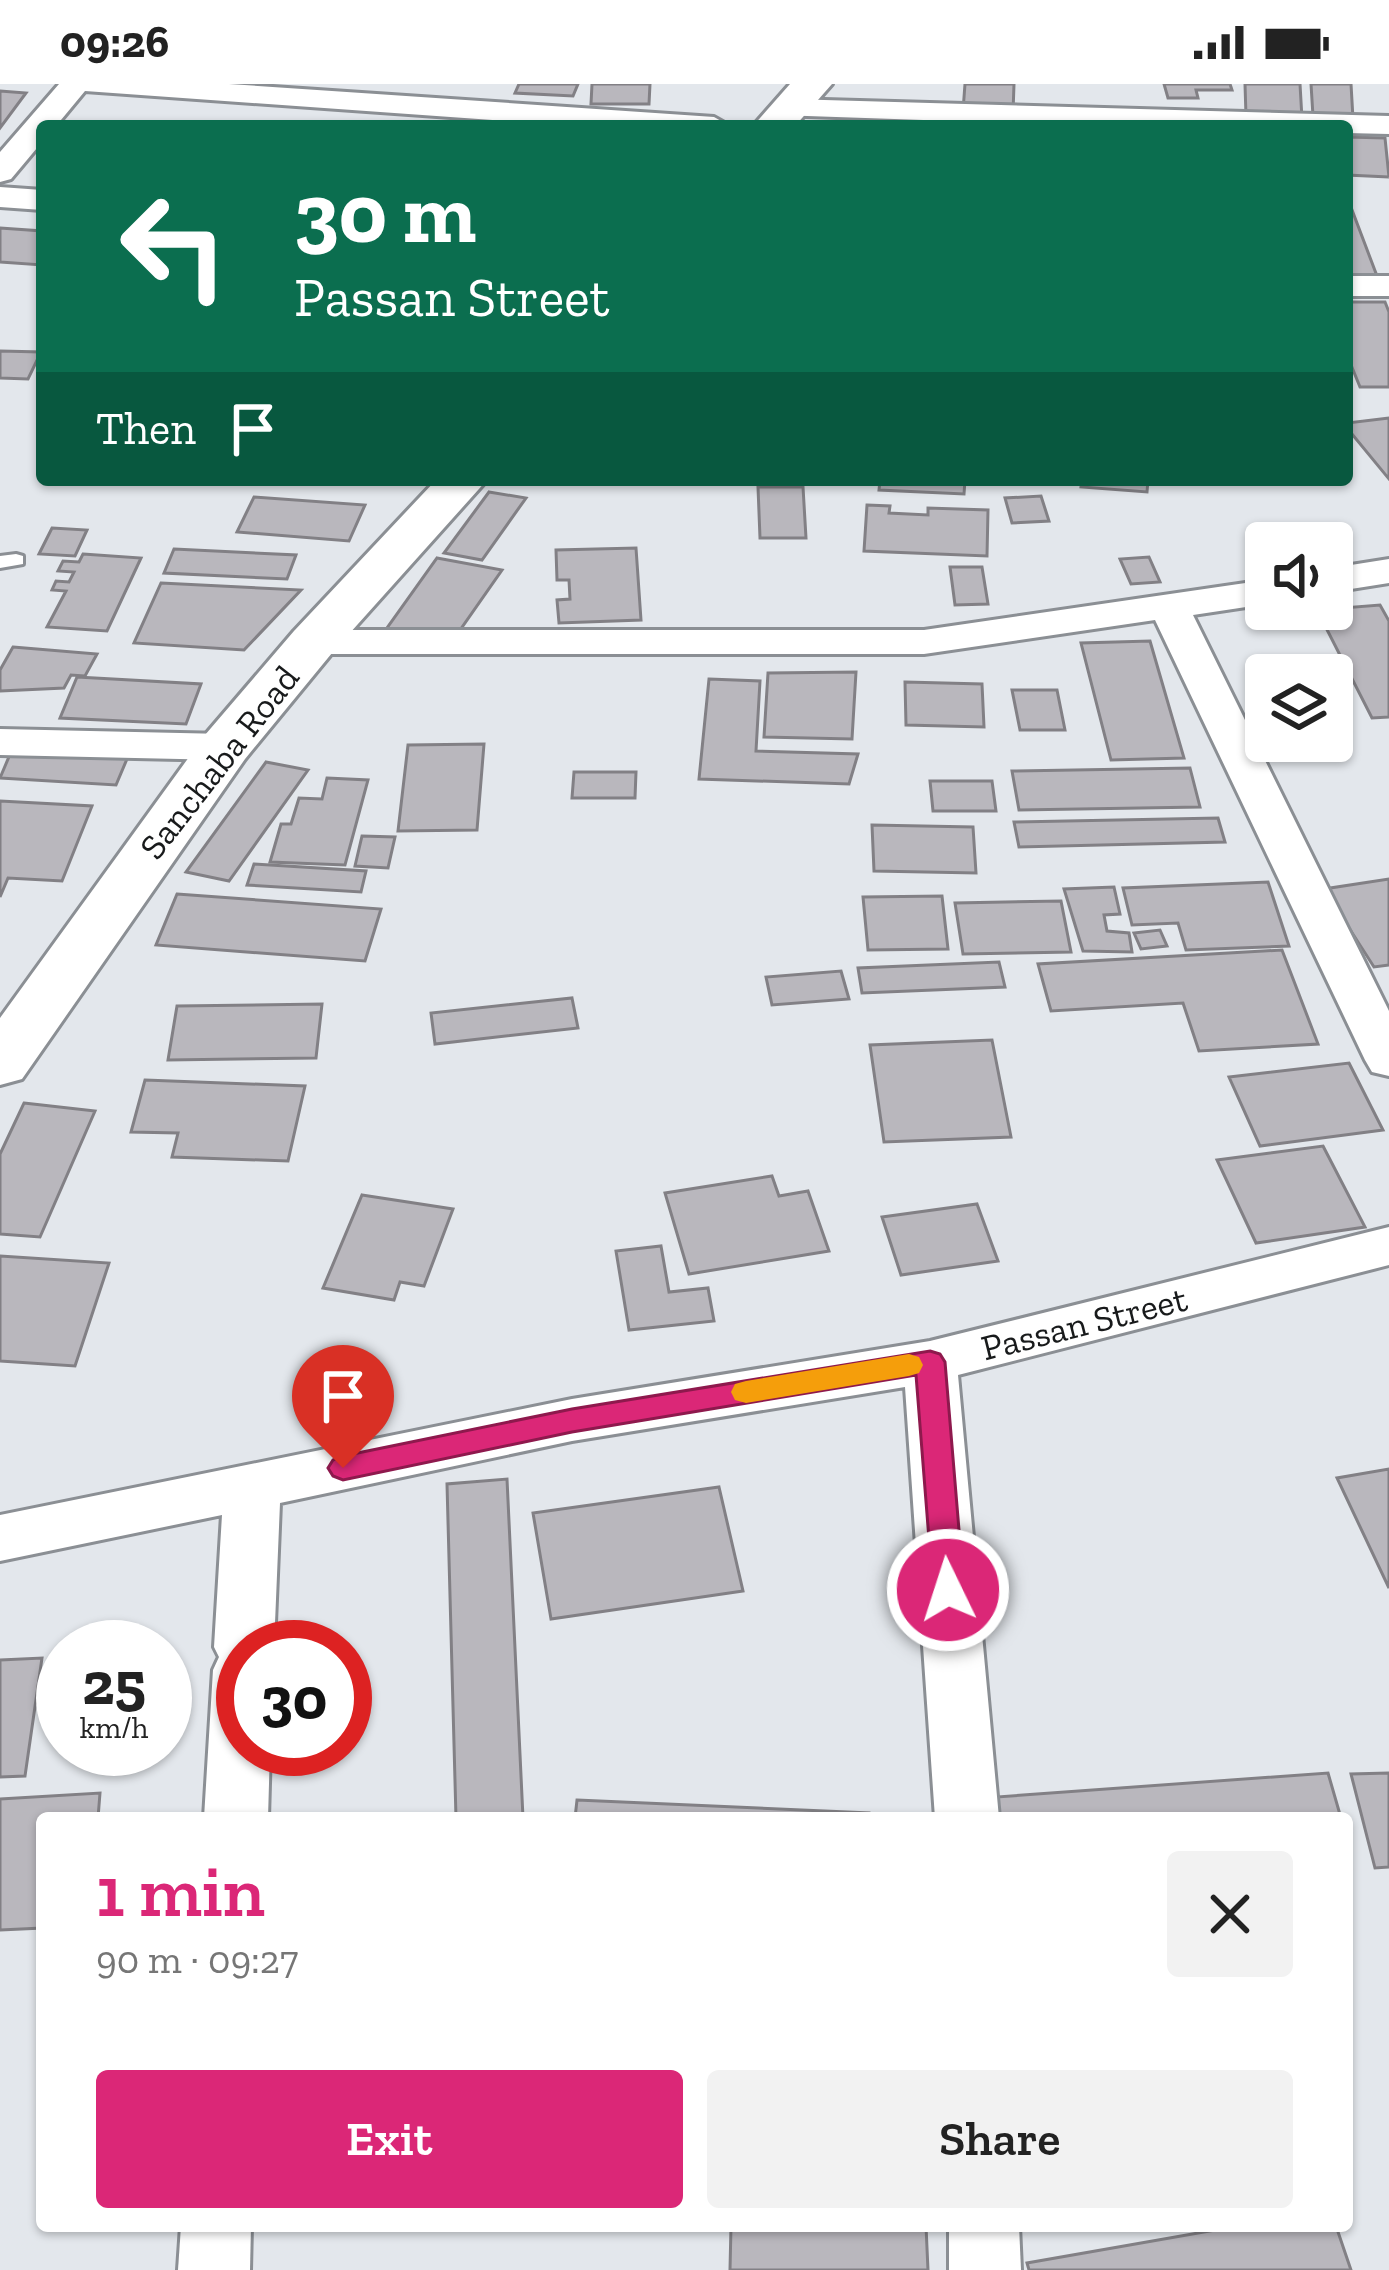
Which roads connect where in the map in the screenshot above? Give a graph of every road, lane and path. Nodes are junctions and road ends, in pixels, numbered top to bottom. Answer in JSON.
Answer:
{"nodes":[{"id":1,"x":75,"y":84,"type":"edge"},
{"id":2,"x":94,"y":84,"type":"edge"},
{"id":3,"x":791,"y":106,"type":"edge"},
{"id":4,"x":44,"y":120,"type":"edge"},
{"id":5,"x":597,"y":120,"type":"edge"},
{"id":6,"x":1232,"y":120,"type":"edge"},
{"id":7,"x":1353,"y":124,"type":"edge"},
{"id":8,"x":1389,"y":125,"type":"edge"},
{"id":9,"x":36,"y":130,"type":"edge"},
{"id":10,"x":0,"y":172,"type":"edge"},
{"id":11,"x":0,"y":197,"type":"edge"},
{"id":12,"x":36,"y":200,"type":"edge"},
{"id":13,"x":1353,"y":286,"type":"edge"},
{"id":14,"x":1389,"y":286,"type":"edge"},
{"id":15,"x":457,"y":486,"type":"edge"},
{"id":16,"x":1389,"y":571,"type":"edge"},
{"id":17,"x":1353,"y":577,"type":"edge"},
{"id":18,"x":1245,"y":596,"type":"edge"},
{"id":19,"x":1170,"y":609,"type":"junction"},
{"id":20,"x":313,"y":642,"type":"junction"},
{"id":21,"x":0,"y":742,"type":"edge"},
{"id":22,"x":225,"y":747,"type":"junction"},
{"id":23,"x":1389,"y":1060,"type":"edge"},
{"id":24,"x":0,"y":1064,"type":"edge"},
{"id":25,"x":1389,"y":1246,"type":"edge"},
{"id":26,"x":930,"y":1362,"type":"junction"},
{"id":27,"x":252,"y":1487,"type":"junction"},
{"id":28,"x":0,"y":1538,"type":"edge"},
{"id":29,"x":245,"y":1620,"type":"edge"},
{"id":30,"x":238,"y":1776,"type":"edge"},
{"id":31,"x":236,"y":1812,"type":"edge"},
{"id":32,"x":967,"y":1812,"type":"edge"},
{"id":33,"x":216,"y":2232,"type":"edge"},
{"id":34,"x":984,"y":2232,"type":"edge"},
{"id":35,"x":214,"y":2270,"type":"edge"},
{"id":36,"x":985,"y":2270,"type":"edge"}],
"edges":[{"from":1,"to":4,"type":"street"},
{"from":2,"to":5,"type":"street"},
{"from":3,"to":6,"type":"street"},
{"from":7,"to":8,"type":"street"},
{"from":9,"to":10,"type":"street"},
{"from":11,"to":12,"type":"street"},
{"from":13,"to":14,"type":"street"},
{"from":15,"to":20,"type":"street","name":"Sanchaba Road"},
{"from":16,"to":17,"type":"street"},
{"from":18,"to":19,"type":"street"},
{"from":19,"to":20,"type":"street"},
{"from":19,"to":23,"type":"street"},
{"from":20,"to":22,"type":"street","name":"Sanchaba Road"},
{"from":21,"to":22,"type":"street"},
{"from":22,"to":24,"type":"street","name":"Sanchaba Road"},
{"from":25,"to":26,"type":"street","name":"Passan Street"},
{"from":26,"to":27,"type":"street","name":"Passan Street"},
{"from":26,"to":32,"type":"street"},
{"from":27,"to":28,"type":"street","name":"Passan Street"},
{"from":27,"to":29,"type":"street"},
{"from":30,"to":31,"type":"street"},
{"from":33,"to":35,"type":"street"},
{"from":34,"to":36,"type":"street"}]}
